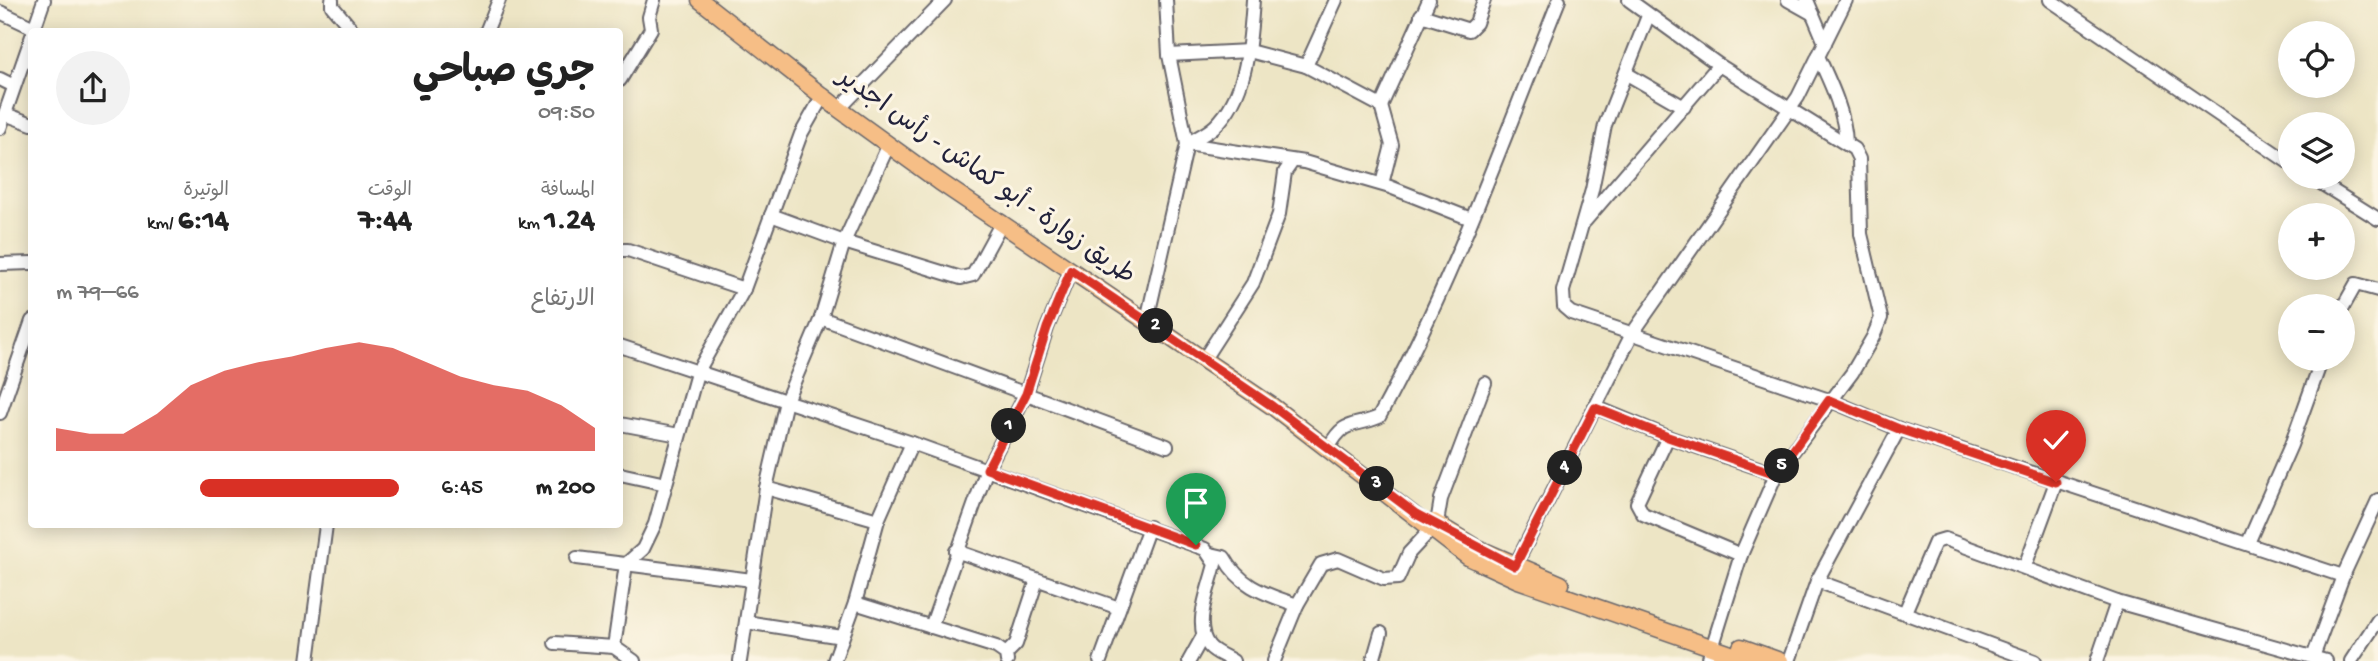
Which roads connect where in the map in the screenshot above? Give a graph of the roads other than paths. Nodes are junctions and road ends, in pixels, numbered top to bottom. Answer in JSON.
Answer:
{"nodes":[{"id":1,"x":44,"y":0,"type":"edge"},
{"id":2,"x":332,"y":0,"type":"edge"},
{"id":3,"x":499,"y":0,"type":"edge"},
{"id":4,"x":654,"y":0,"type":"edge"},
{"id":5,"x":701,"y":0,"type":"edge"},
{"id":6,"x":945,"y":0,"type":"edge"},
{"id":7,"x":1166,"y":0,"type":"edge"},
{"id":8,"x":1253,"y":0,"type":"edge"},
{"id":9,"x":1336,"y":0,"type":"edge"},
{"id":10,"x":1429,"y":0,"type":"edge"},
{"id":11,"x":1484,"y":0,"type":"edge"},
{"id":12,"x":1559,"y":0,"type":"edge"},
{"id":13,"x":1629,"y":0,"type":"edge"},
{"id":14,"x":1788,"y":0,"type":"edge"},
{"id":15,"x":1807,"y":0,"type":"edge"},
{"id":16,"x":1846,"y":0,"type":"edge"},
{"id":17,"x":2050,"y":0,"type":"edge"},
{"id":18,"x":0,"y":12,"type":"edge"},
{"id":19,"x":1813,"y":14,"type":"junction"},
{"id":20,"x":1421,"y":15,"type":"junction"},
{"id":21,"x":1648,"y":16,"type":"junction"},
{"id":22,"x":34,"y":28,"type":"edge"},
{"id":23,"x":351,"y":28,"type":"edge"},
{"id":24,"x":488,"y":28,"type":"edge"},
{"id":25,"x":28,"y":29,"type":"edge"},
{"id":26,"x":1825,"y":43,"type":"junction"},
{"id":27,"x":28,"y":47,"type":"edge"},
{"id":28,"x":1249,"y":51,"type":"junction"},
{"id":29,"x":1169,"y":55,"type":"junction"},
{"id":30,"x":1818,"y":56,"type":"junction"},
{"id":31,"x":1719,"y":65,"type":"junction"},
{"id":32,"x":1306,"y":66,"type":"junction"},
{"id":33,"x":1627,"y":74,"type":"junction"},
{"id":34,"x":623,"y":75,"type":"edge"},
{"id":35,"x":0,"y":79,"type":"edge"},
{"id":36,"x":15,"y":86,"type":"junction"},
{"id":37,"x":822,"y":97,"type":"junction"},
{"id":38,"x":1381,"y":106,"type":"junction"},
{"id":39,"x":1684,"y":107,"type":"junction"},
{"id":40,"x":839,"y":109,"type":"junction"},
{"id":41,"x":1788,"y":110,"type":"junction"},
{"id":42,"x":5,"y":114,"type":"junction"},
{"id":43,"x":28,"y":123,"type":"edge"},
{"id":44,"x":0,"y":128,"type":"edge"},
{"id":45,"x":1846,"y":143,"type":"junction"},
{"id":46,"x":889,"y":144,"type":"junction"},
{"id":47,"x":1187,"y":144,"type":"junction"},
{"id":48,"x":2278,"y":155,"type":"edge"},
{"id":49,"x":1292,"y":162,"type":"junction"},
{"id":50,"x":1382,"y":184,"type":"junction"},
{"id":51,"x":2330,"y":189,"type":"edge"},
{"id":52,"x":771,"y":215,"type":"junction"},
{"id":53,"x":1471,"y":219,"type":"junction"},
{"id":54,"x":2378,"y":219,"type":"edge"},
{"id":55,"x":1002,"y":222,"type":"junction"},
{"id":56,"x":1580,"y":227,"type":"junction"},
{"id":57,"x":844,"y":242,"type":"junction"},
{"id":58,"x":623,"y":250,"type":"edge"},
{"id":59,"x":28,"y":263,"type":"edge"},
{"id":60,"x":0,"y":264,"type":"edge"},
{"id":61,"x":1071,"y":270,"type":"junction"},
{"id":62,"x":744,"y":289,"type":"junction"},
{"id":63,"x":2378,"y":290,"type":"edge"},
{"id":64,"x":2349,"y":294,"type":"edge"},
{"id":65,"x":821,"y":318,"type":"junction"},
{"id":66,"x":1147,"y":320,"type":"junction"},
{"id":67,"x":28,"y":332,"type":"edge"},
{"id":68,"x":1632,"y":334,"type":"junction"},
{"id":69,"x":623,"y":347,"type":"edge"},
{"id":70,"x":1204,"y":359,"type":"junction"},
{"id":71,"x":2318,"y":371,"type":"edge"},
{"id":72,"x":697,"y":373,"type":"junction"},
{"id":73,"x":1485,"y":383,"type":"dead end"},
{"id":74,"x":1026,"y":394,"type":"junction"},
{"id":75,"x":1829,"y":400,"type":"junction"},
{"id":76,"x":786,"y":401,"type":"junction"},
{"id":77,"x":1595,"y":408,"type":"junction"},
{"id":78,"x":0,"y":413,"type":"edge"},
{"id":79,"x":623,"y":425,"type":"edge"},
{"id":80,"x":1899,"y":429,"type":"junction"},
{"id":81,"x":679,"y":435,"type":"junction"},
{"id":82,"x":1668,"y":437,"type":"junction"},
{"id":83,"x":912,"y":443,"type":"junction"},
{"id":84,"x":1167,"y":446,"type":"dead end"},
{"id":85,"x":1329,"y":447,"type":"junction"},
{"id":86,"x":987,"y":469,"type":"junction"},
{"id":87,"x":1776,"y":474,"type":"junction"},
{"id":88,"x":623,"y":475,"type":"edge"},
{"id":89,"x":2056,"y":482,"type":"junction"},
{"id":90,"x":666,"y":484,"type":"junction"},
{"id":91,"x":766,"y":488,"type":"junction"},
{"id":92,"x":2378,"y":500,"type":"edge"},
{"id":93,"x":2374,"y":519,"type":"edge"},
{"id":94,"x":878,"y":520,"type":"junction"},
{"id":95,"x":1149,"y":527,"type":"junction"},
{"id":96,"x":1434,"y":527,"type":"junction"},
{"id":97,"x":326,"y":528,"type":"edge"},
{"id":98,"x":2248,"y":543,"type":"junction"},
{"id":99,"x":956,"y":551,"type":"junction"},
{"id":100,"x":1471,"y":552,"type":"junction"},
{"id":101,"x":1211,"y":554,"type":"junction"},
{"id":102,"x":1741,"y":555,"type":"junction"},
{"id":103,"x":577,"y":558,"type":"dead end"},
{"id":104,"x":626,"y":564,"type":"junction"},
{"id":105,"x":1515,"y":566,"type":"junction"},
{"id":106,"x":2025,"y":566,"type":"junction"},
{"id":107,"x":2343,"y":576,"type":"junction"},
{"id":108,"x":752,"y":580,"type":"junction"},
{"id":109,"x":1037,"y":580,"type":"junction"},
{"id":110,"x":1817,"y":581,"type":"junction"},
{"id":111,"x":2117,"y":602,"type":"junction"},
{"id":112,"x":855,"y":603,"type":"junction"},
{"id":113,"x":1297,"y":605,"type":"junction"},
{"id":114,"x":1119,"y":608,"type":"junction"},
{"id":115,"x":1905,"y":612,"type":"junction"},
{"id":116,"x":2378,"y":620,"type":"edge"},
{"id":117,"x":746,"y":622,"type":"junction"},
{"id":118,"x":931,"y":627,"type":"junction"},
{"id":119,"x":1381,"y":633,"type":"dead end"},
{"id":120,"x":1203,"y":636,"type":"junction"},
{"id":121,"x":842,"y":637,"type":"junction"},
{"id":122,"x":555,"y":643,"type":"dead end"},
{"id":123,"x":614,"y":647,"type":"junction"},
{"id":124,"x":1713,"y":649,"type":"edge"},
{"id":125,"x":2313,"y":657,"type":"junction"},
{"id":126,"x":1007,"y":658,"type":"edge"},
{"id":127,"x":628,"y":659,"type":"edge"},
{"id":128,"x":309,"y":661,"type":"edge"},
{"id":129,"x":740,"y":661,"type":"edge"},
{"id":130,"x":834,"y":661,"type":"edge"},
{"id":131,"x":1100,"y":661,"type":"edge"},
{"id":132,"x":1189,"y":661,"type":"edge"},
{"id":133,"x":1233,"y":661,"type":"edge"},
{"id":134,"x":1274,"y":661,"type":"edge"},
{"id":135,"x":1373,"y":661,"type":"edge"},
{"id":136,"x":1751,"y":661,"type":"edge"},
{"id":137,"x":1780,"y":661,"type":"edge"},
{"id":138,"x":1789,"y":661,"type":"edge"},
{"id":139,"x":2035,"y":661,"type":"edge"},
{"id":140,"x":2097,"y":661,"type":"edge"},
{"id":141,"x":2326,"y":661,"type":"edge"},
{"id":142,"x":2351,"y":661,"type":"edge"}],
"edges":[{"from":1,"to":22,"type":"street"},
{"from":2,"to":23,"type":"street"},
{"from":3,"to":24,"type":"street"},
{"from":4,"to":34,"type":"street"},
{"from":5,"to":37,"type":"main road","name":"طريق زوارة - أبو كماش - رأس اجدير"},
{"from":6,"to":40,"type":"street"},
{"from":7,"to":29,"type":"street"},
{"from":8,"to":28,"type":"street"},
{"from":9,"to":32,"type":"street"},
{"from":10,"to":20,"type":"street"},
{"from":11,"to":20,"type":"street"},
{"from":12,"to":53,"type":"street"},
{"from":13,"to":21,"type":"street"},
{"from":14,"to":19,"type":"street"},
{"from":15,"to":19,"type":"street"},
{"from":16,"to":26,"type":"street"},
{"from":17,"to":48,"type":"street"},
{"from":18,"to":25,"type":"street"},
{"from":19,"to":26,"type":"street"},
{"from":20,"to":38,"type":"street"},
{"from":21,"to":31,"type":"street"},
{"from":21,"to":33,"type":"street"},
{"from":26,"to":30,"type":"street"},
{"from":27,"to":36,"type":"street"},
{"from":28,"to":29,"type":"street"},
{"from":28,"to":32,"type":"street"},
{"from":28,"to":47,"type":"street"},
{"from":29,"to":47,"type":"street"},
{"from":30,"to":41,"type":"street"},
{"from":30,"to":45,"type":"street"},
{"from":31,"to":39,"type":"street"},
{"from":31,"to":41,"type":"street"},
{"from":32,"to":38,"type":"street"},
{"from":33,"to":39,"type":"street"},
{"from":33,"to":56,"type":"street"},
{"from":35,"to":36,"type":"street"},
{"from":36,"to":42,"type":"street"},
{"from":37,"to":40,"type":"main road","name":"طريق زوارة - أبو كماش - رأس اجدير"},
{"from":37,"to":52,"type":"street"},
{"from":38,"to":50,"type":"street"},
{"from":39,"to":56,"type":"street"},
{"from":40,"to":46,"type":"main road","name":"طريق زوارة - أبو كماش - رأس اجدير"},
{"from":41,"to":45,"type":"street"},
{"from":41,"to":68,"type":"street"},
{"from":42,"to":43,"type":"street"},
{"from":42,"to":44,"type":"street"},
{"from":45,"to":75,"type":"street"},
{"from":46,"to":55,"type":"main road","name":"طريق زوارة - أبو كماش - رأس اجدير"},
{"from":46,"to":57,"type":"street"},
{"from":47,"to":49,"type":"street"},
{"from":47,"to":66,"type":"street"},
{"from":49,"to":50,"type":"street"},
{"from":49,"to":70,"type":"street"},
{"from":50,"to":53,"type":"street"},
{"from":51,"to":54,"type":"street"},
{"from":52,"to":57,"type":"street"},
{"from":52,"to":62,"type":"street"},
{"from":53,"to":85,"type":"street"},
{"from":55,"to":57,"type":"street"},
{"from":55,"to":61,"type":"main road","name":"طريق زوارة - أبو كماش - رأس اجدير"},
{"from":56,"to":68,"type":"street"},
{"from":57,"to":65,"type":"street"},
{"from":58,"to":62,"type":"street"},
{"from":59,"to":60,"type":"street"},
{"from":61,"to":66,"type":"main road","name":"طريق زوارة - أبو كماش - رأس اجدير"},
{"from":61,"to":74,"type":"street"},
{"from":62,"to":72,"type":"street"},
{"from":63,"to":64,"type":"street"},
{"from":65,"to":74,"type":"street"},
{"from":65,"to":76,"type":"street"},
{"from":66,"to":70,"type":"main road","name":"طريق زوارة - أبو كماش - رأس اجدير"},
{"from":67,"to":78,"type":"street"},
{"from":68,"to":75,"type":"street"},
{"from":68,"to":77,"type":"street"},
{"from":69,"to":72,"type":"street"},
{"from":70,"to":85,"type":"main road","name":"طريق زوارة - أبو كماش - رأس اجدير"},
{"from":71,"to":98,"type":"street"},
{"from":72,"to":76,"type":"street"},
{"from":72,"to":81,"type":"street"},
{"from":73,"to":96,"type":"street"},
{"from":74,"to":84,"type":"street"},
{"from":74,"to":86,"type":"street"},
{"from":75,"to":80,"type":"street"},
{"from":75,"to":87,"type":"street"},
{"from":76,"to":83,"type":"street"},
{"from":76,"to":91,"type":"street"},
{"from":77,"to":82,"type":"street"},
{"from":77,"to":105,"type":"street"},
{"from":79,"to":81,"type":"street"},
{"from":80,"to":89,"type":"street"},
{"from":80,"to":110,"type":"street"},
{"from":81,"to":90,"type":"street"},
{"from":82,"to":87,"type":"street"},
{"from":82,"to":102,"type":"street"},
{"from":83,"to":86,"type":"street"},
{"from":83,"to":94,"type":"street"},
{"from":85,"to":96,"type":"main road","name":"طريق زوارة - أبو كماش - رأس اجدير"},
{"from":86,"to":95,"type":"street"},
{"from":86,"to":99,"type":"street"},
{"from":87,"to":102,"type":"street"},
{"from":88,"to":90,"type":"street"},
{"from":89,"to":98,"type":"street"},
{"from":89,"to":106,"type":"street"},
{"from":90,"to":104,"type":"street"},
{"from":91,"to":94,"type":"street"},
{"from":91,"to":108,"type":"street"},
{"from":92,"to":93,"type":"street"},
{"from":93,"to":107,"type":"street"},
{"from":94,"to":112,"type":"street"},
{"from":95,"to":101,"type":"street"},
{"from":95,"to":114,"type":"street"},
{"from":96,"to":100,"type":"main road","name":"طريق زوارة - أبو كماش - رأس اجدير"},
{"from":96,"to":113,"type":"street"},
{"from":97,"to":128,"type":"street"},
{"from":98,"to":107,"type":"street"},
{"from":99,"to":109,"type":"street"},
{"from":99,"to":118,"type":"street"},
{"from":100,"to":105,"type":"main road"},
{"from":100,"to":124,"type":"main road"},
{"from":101,"to":113,"type":"street"},
{"from":101,"to":120,"type":"street"},
{"from":102,"to":124,"type":"street"},
{"from":103,"to":104,"type":"street"},
{"from":104,"to":108,"type":"street"},
{"from":104,"to":123,"type":"street"},
{"from":105,"to":124,"type":"main road"},
{"from":106,"to":111,"type":"street"},
{"from":106,"to":115,"type":"street"},
{"from":107,"to":125,"type":"street"},
{"from":108,"to":117,"type":"street"},
{"from":109,"to":114,"type":"street"},
{"from":109,"to":126,"type":"street"},
{"from":110,"to":115,"type":"street"},
{"from":110,"to":138,"type":"street"},
{"from":111,"to":125,"type":"street"},
{"from":111,"to":140,"type":"street"},
{"from":112,"to":118,"type":"street"},
{"from":112,"to":121,"type":"street"},
{"from":113,"to":134,"type":"street"},
{"from":114,"to":131,"type":"street"},
{"from":115,"to":139,"type":"street"},
{"from":116,"to":142,"type":"street"},
{"from":117,"to":121,"type":"street"},
{"from":117,"to":129,"type":"street"},
{"from":118,"to":126,"type":"street"},
{"from":119,"to":135,"type":"street"},
{"from":120,"to":132,"type":"street"},
{"from":120,"to":133,"type":"street"},
{"from":121,"to":130,"type":"street"},
{"from":122,"to":123,"type":"street"},
{"from":123,"to":127,"type":"street"},
{"from":124,"to":136,"type":"main road"},
{"from":124,"to":137,"type":"main road"},
{"from":125,"to":141,"type":"street"}]}
